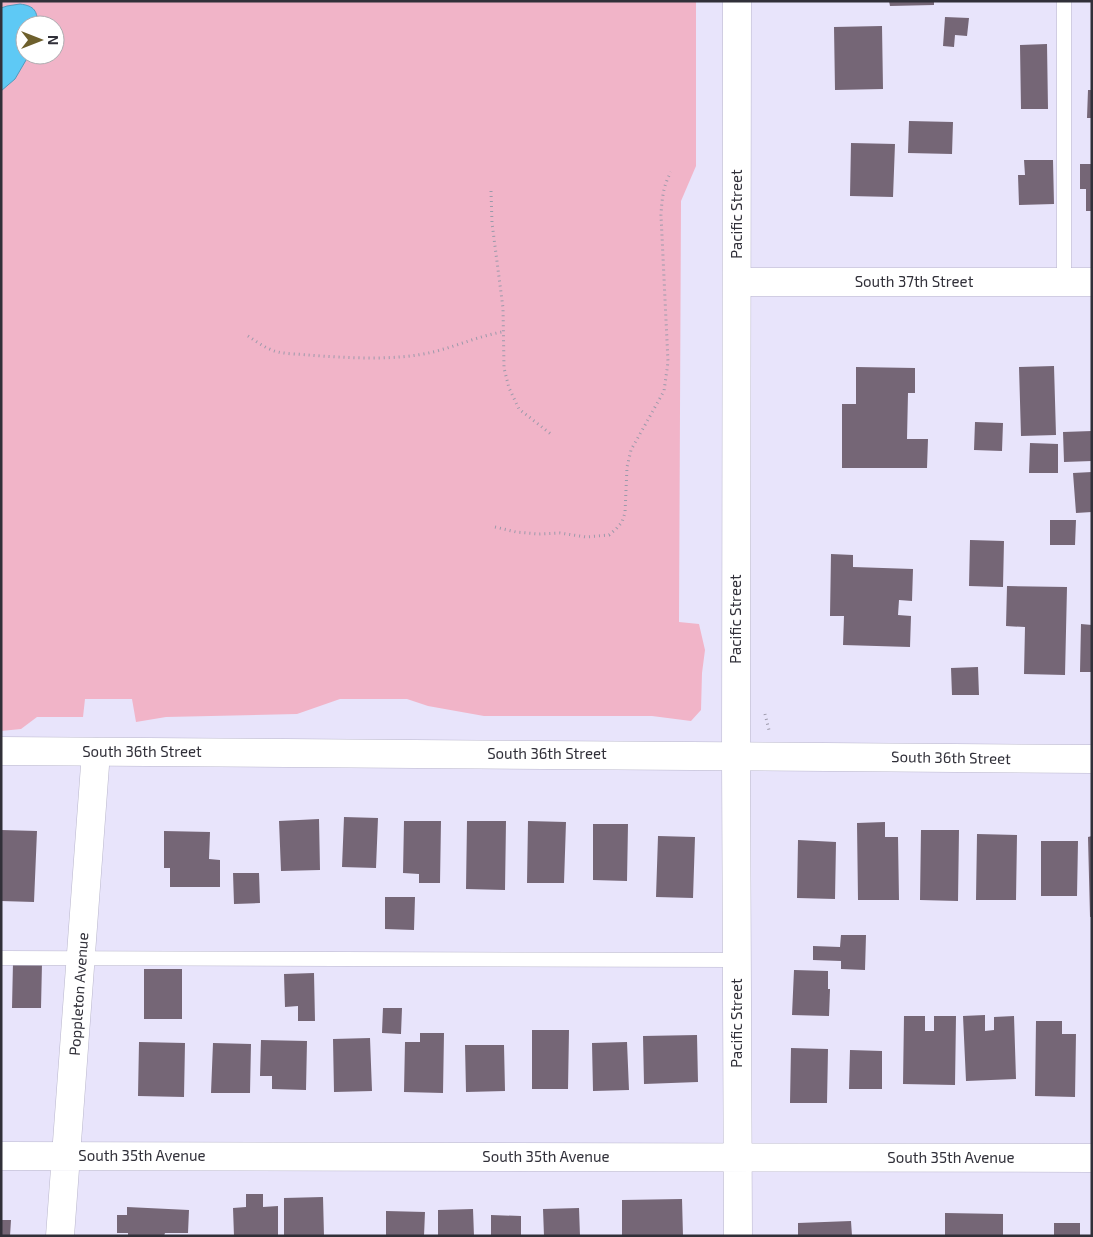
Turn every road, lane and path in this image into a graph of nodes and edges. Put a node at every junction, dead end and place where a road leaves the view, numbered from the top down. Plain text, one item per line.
1 (737, 1) edge
2 (1064, 1) edge
3 (671, 172) dead end
4 (491, 190) dead end
5 (737, 282) junction
6 (1064, 282) junction
7 (1092, 282) edge
8 (502, 332) junction
9 (248, 336) dead end
10 (552, 435) dead end
11 (495, 527) dead end
12 (767, 722) dead end
13 (770, 730) dead end
14 (1, 751) edge
15 (96, 752) junction
16 (736, 756) junction
17 (1092, 759) edge
18 (1, 958) edge
19 (82, 958) junction
20 (737, 960) junction
21 (1, 1156) edge
22 (66, 1156) junction
23 (737, 1158) junction
24 (1092, 1158) edge
25 (60, 1236) edge
26 (738, 1236) edge

1 - 5 street, Pacific Street
2 - 6 lane
3 - 11 path
4 - 8 path
5 - 6 street, South 37th Street
5 - 16 street, Pacific Street
6 - 7 street, South 37th Street
8 - 9 path
8 - 10 path
12 - 13 path
14 - 15 street, South 36th Street
15 - 16 street, South 36th Street
15 - 19 street, Poppleton Avenue
16 - 17 street, South 36th Street
16 - 20 street, Pacific Street
18 - 19 lane
19 - 20 lane
19 - 22 street, Poppleton Avenue
20 - 23 street, Pacific Street
21 - 22 street, South 35th Avenue
22 - 23 street, South 35th Avenue
22 - 25 street, Poppleton Avenue
23 - 24 street, South 35th Avenue
23 - 26 street, Pacific Street

